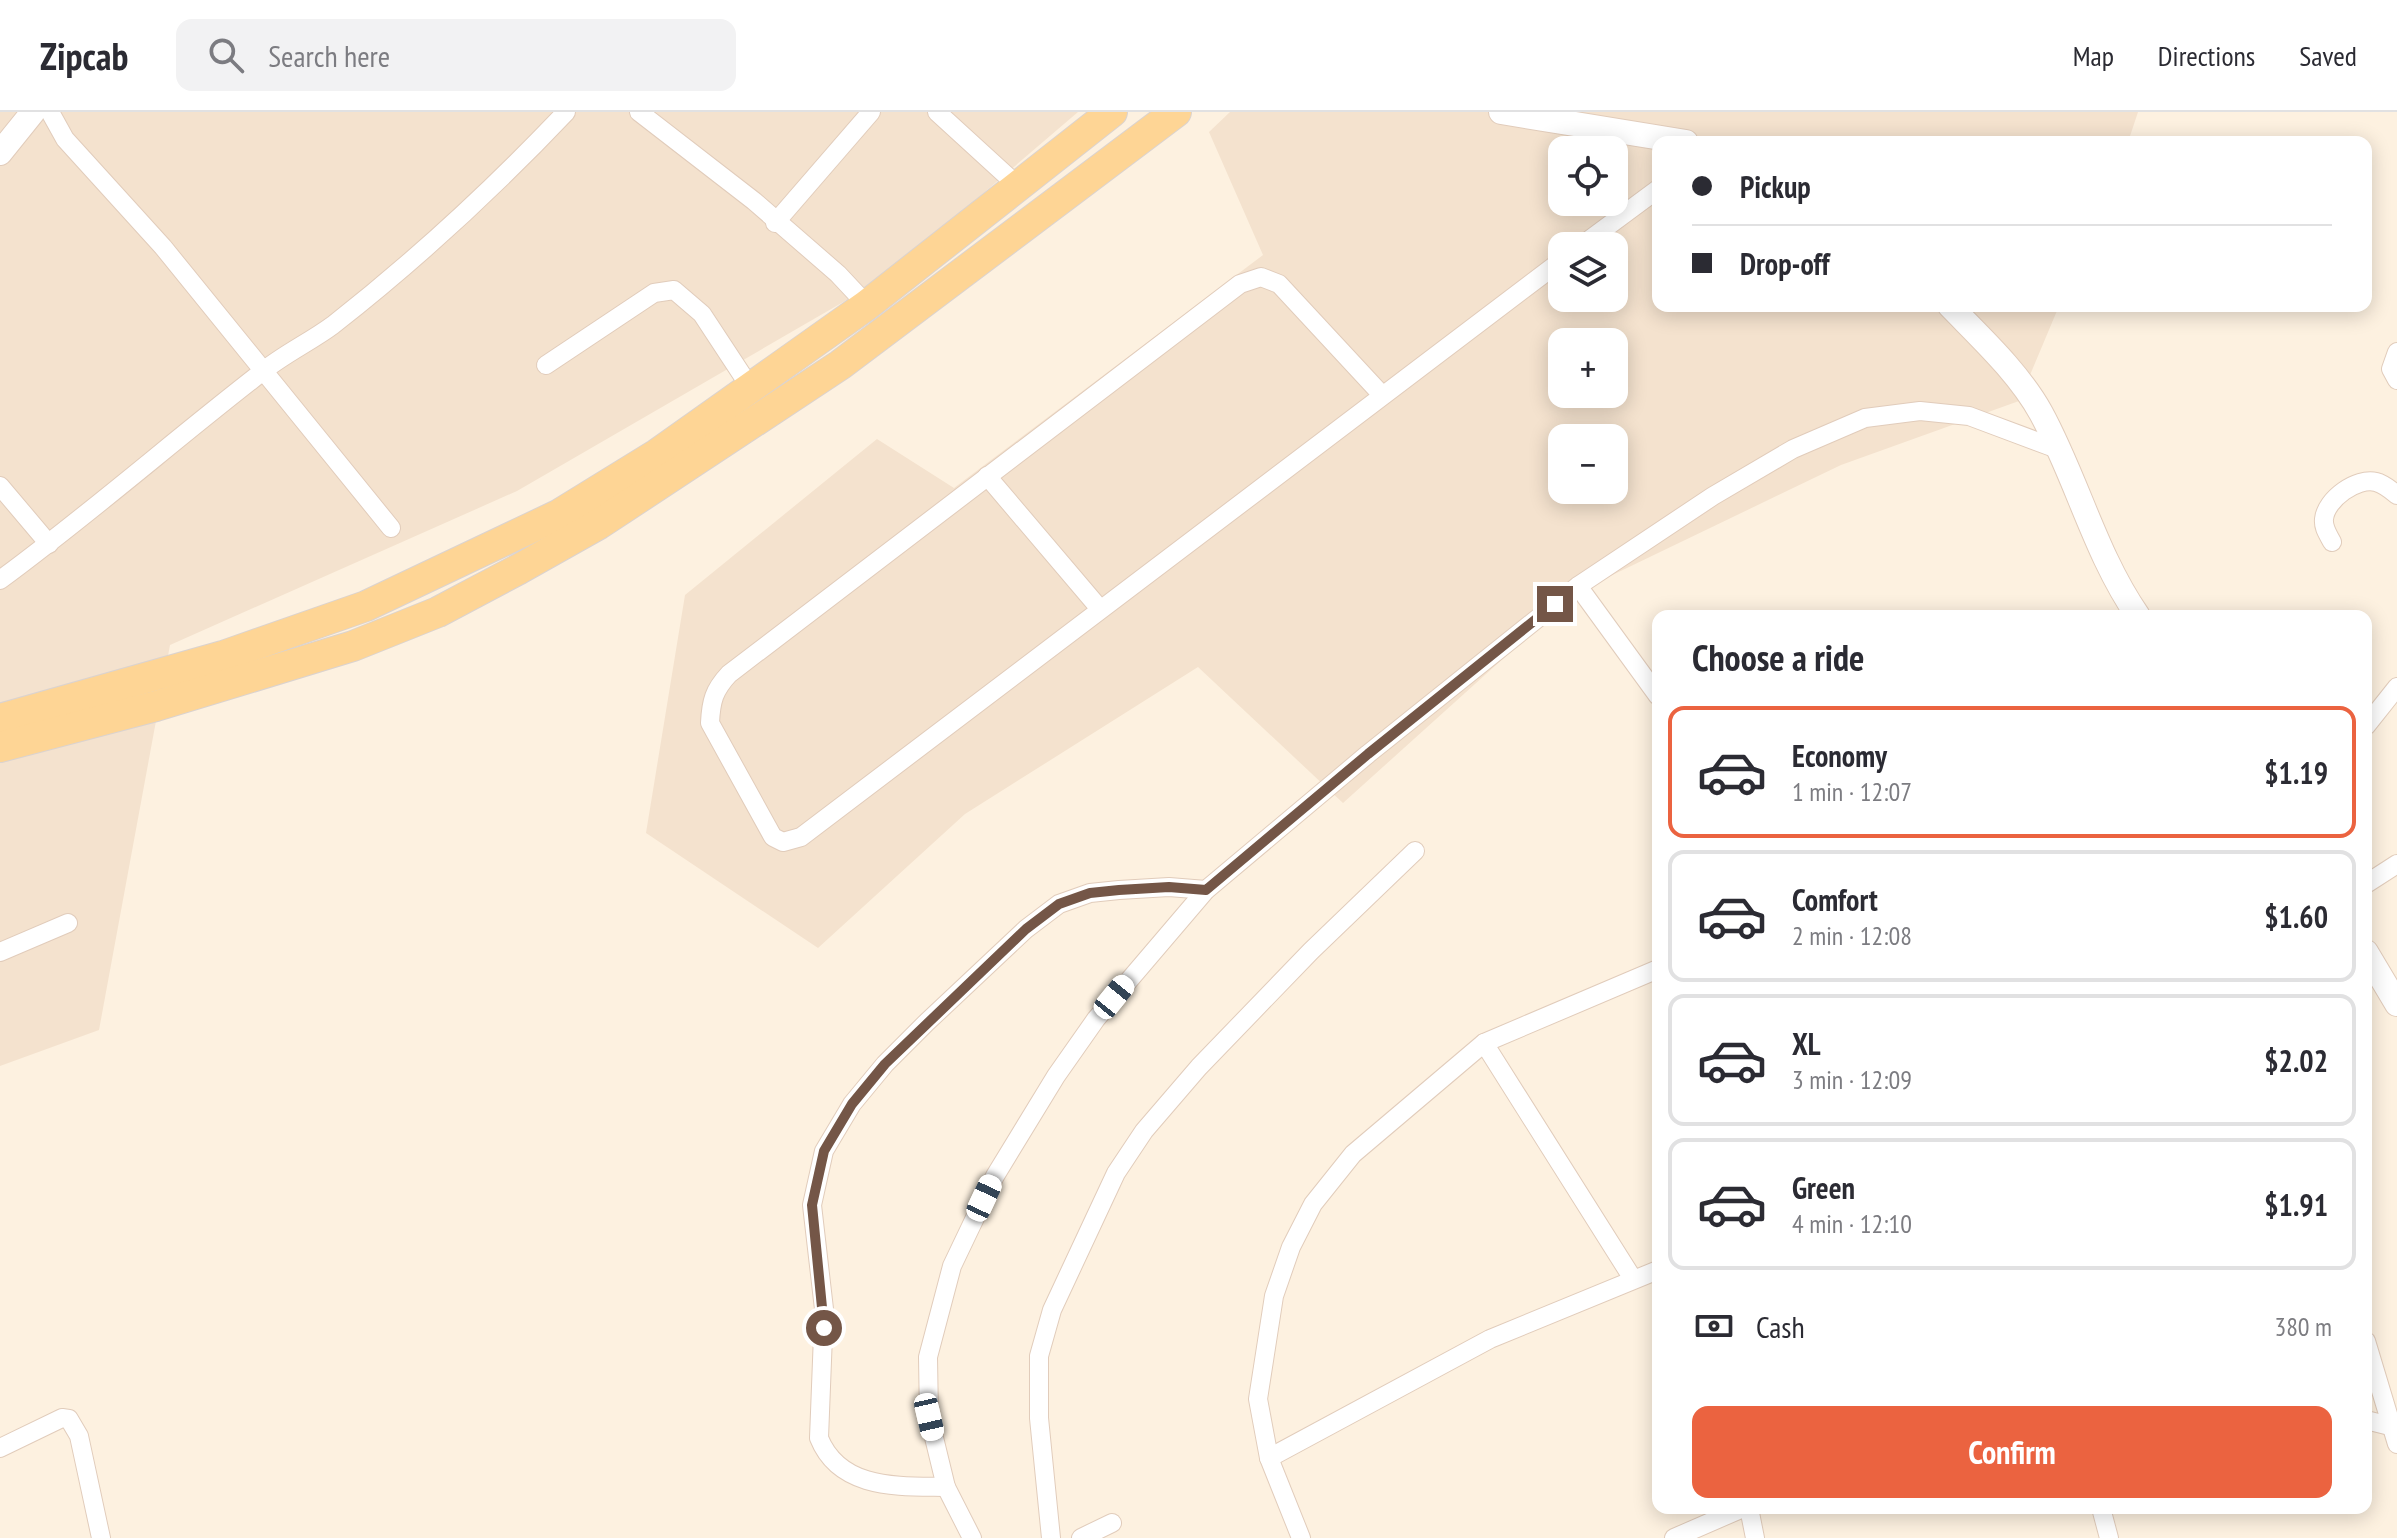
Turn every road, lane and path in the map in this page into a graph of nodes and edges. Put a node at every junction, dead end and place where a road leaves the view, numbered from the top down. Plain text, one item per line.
1 (50, 112) edge
2 (566, 112) edge
3 (639, 112) edge
4 (871, 112) edge
5 (937, 112) edge
6 (1112, 112) edge
7 (1176, 112) edge
8 (1501, 112) edge
9 (25, 115) edge
10 (1556, 116) edge
11 (1656, 136) edge
12 (65, 139) junction
13 (0, 153) edge
14 (1018, 186) junction
15 (1652, 193) edge
16 (775, 223) junction
17 (1600, 232) edge
18 (1548, 270) edge
19 (867, 305) junction
20 (1956, 312) edge
21 (2397, 352) edge
22 (546, 365) dead end
23 (264, 370) junction
24 (2397, 380) edge
25 (750, 387) junction
26 (1382, 395) junction
27 (2060, 450) junction
28 (987, 476) junction
29 (0, 486) edge
30 (2397, 495) edge
31 (391, 528) dead end
32 (2332, 542) dead end
33 (49, 544) junction
34 (0, 580) edge
35 (1578, 586) junction
36 (1100, 609) junction
37 (2134, 610) edge
38 (2397, 687) edge
39 (1652, 688) edge
40 (2372, 718) edge
41 (0, 719) edge
42 (0, 747) edge
43 (1415, 851) dead end
44 (2397, 864) edge
45 (2372, 880) edge
46 (1206, 890) junction
47 (68, 923) dead end
48 (0, 952) edge
49 (2372, 962) edge
50 (1652, 972) edge
51 (2397, 1004) edge
52 (1484, 1043) junction
53 (1652, 1272) edge
54 (1633, 1279) junction
55 (2372, 1361) edge
56 (2372, 1423) edge
57 (2394, 1435) edge
58 (0, 1448) edge
59 (1269, 1458) junction
60 (946, 1487) junction
61 (1732, 1514) edge
62 (1748, 1514) edge
63 (2103, 1514) edge
64 (1112, 1523) dead end
65 (101, 1538) edge
66 (972, 1538) edge
67 (1051, 1538) edge
68 (1081, 1538) edge
69 (1301, 1538) edge
70 (1674, 1538) edge
71 (1755, 1538) edge
72 (2109, 1538) edge

1 - 12 street
2 - 23 street
3 - 16 street
4 - 16 street
5 - 14 street
6 - 14 main road
7 - 42 main road
8 - 10 street
9 - 12 street
9 - 13 street
10 - 11 street
12 - 23 street
14 - 19 main road
15 - 17 street
16 - 19 street
18 - 26 street
19 - 25 main road
20 - 27 street
21 - 24 street
22 - 25 street
23 - 31 street
23 - 33 street
25 - 41 main road
26 - 28 street
26 - 36 street
27 - 35 street
27 - 37 street
28 - 36 street
28 - 36 street
29 - 33 street
30 - 32 street
33 - 34 street
35 - 39 street
35 - 46 street
38 - 40 street
43 - 67 street
44 - 45 street
46 - 60 street
46 - 60 street
47 - 48 street
49 - 51 street
50 - 52 street
52 - 54 street
52 - 59 street
53 - 54 street
54 - 59 street
55 - 57 street
56 - 57 street
58 - 65 street
59 - 69 street
60 - 66 street
61 - 70 street
62 - 71 street
63 - 72 street
64 - 68 street

